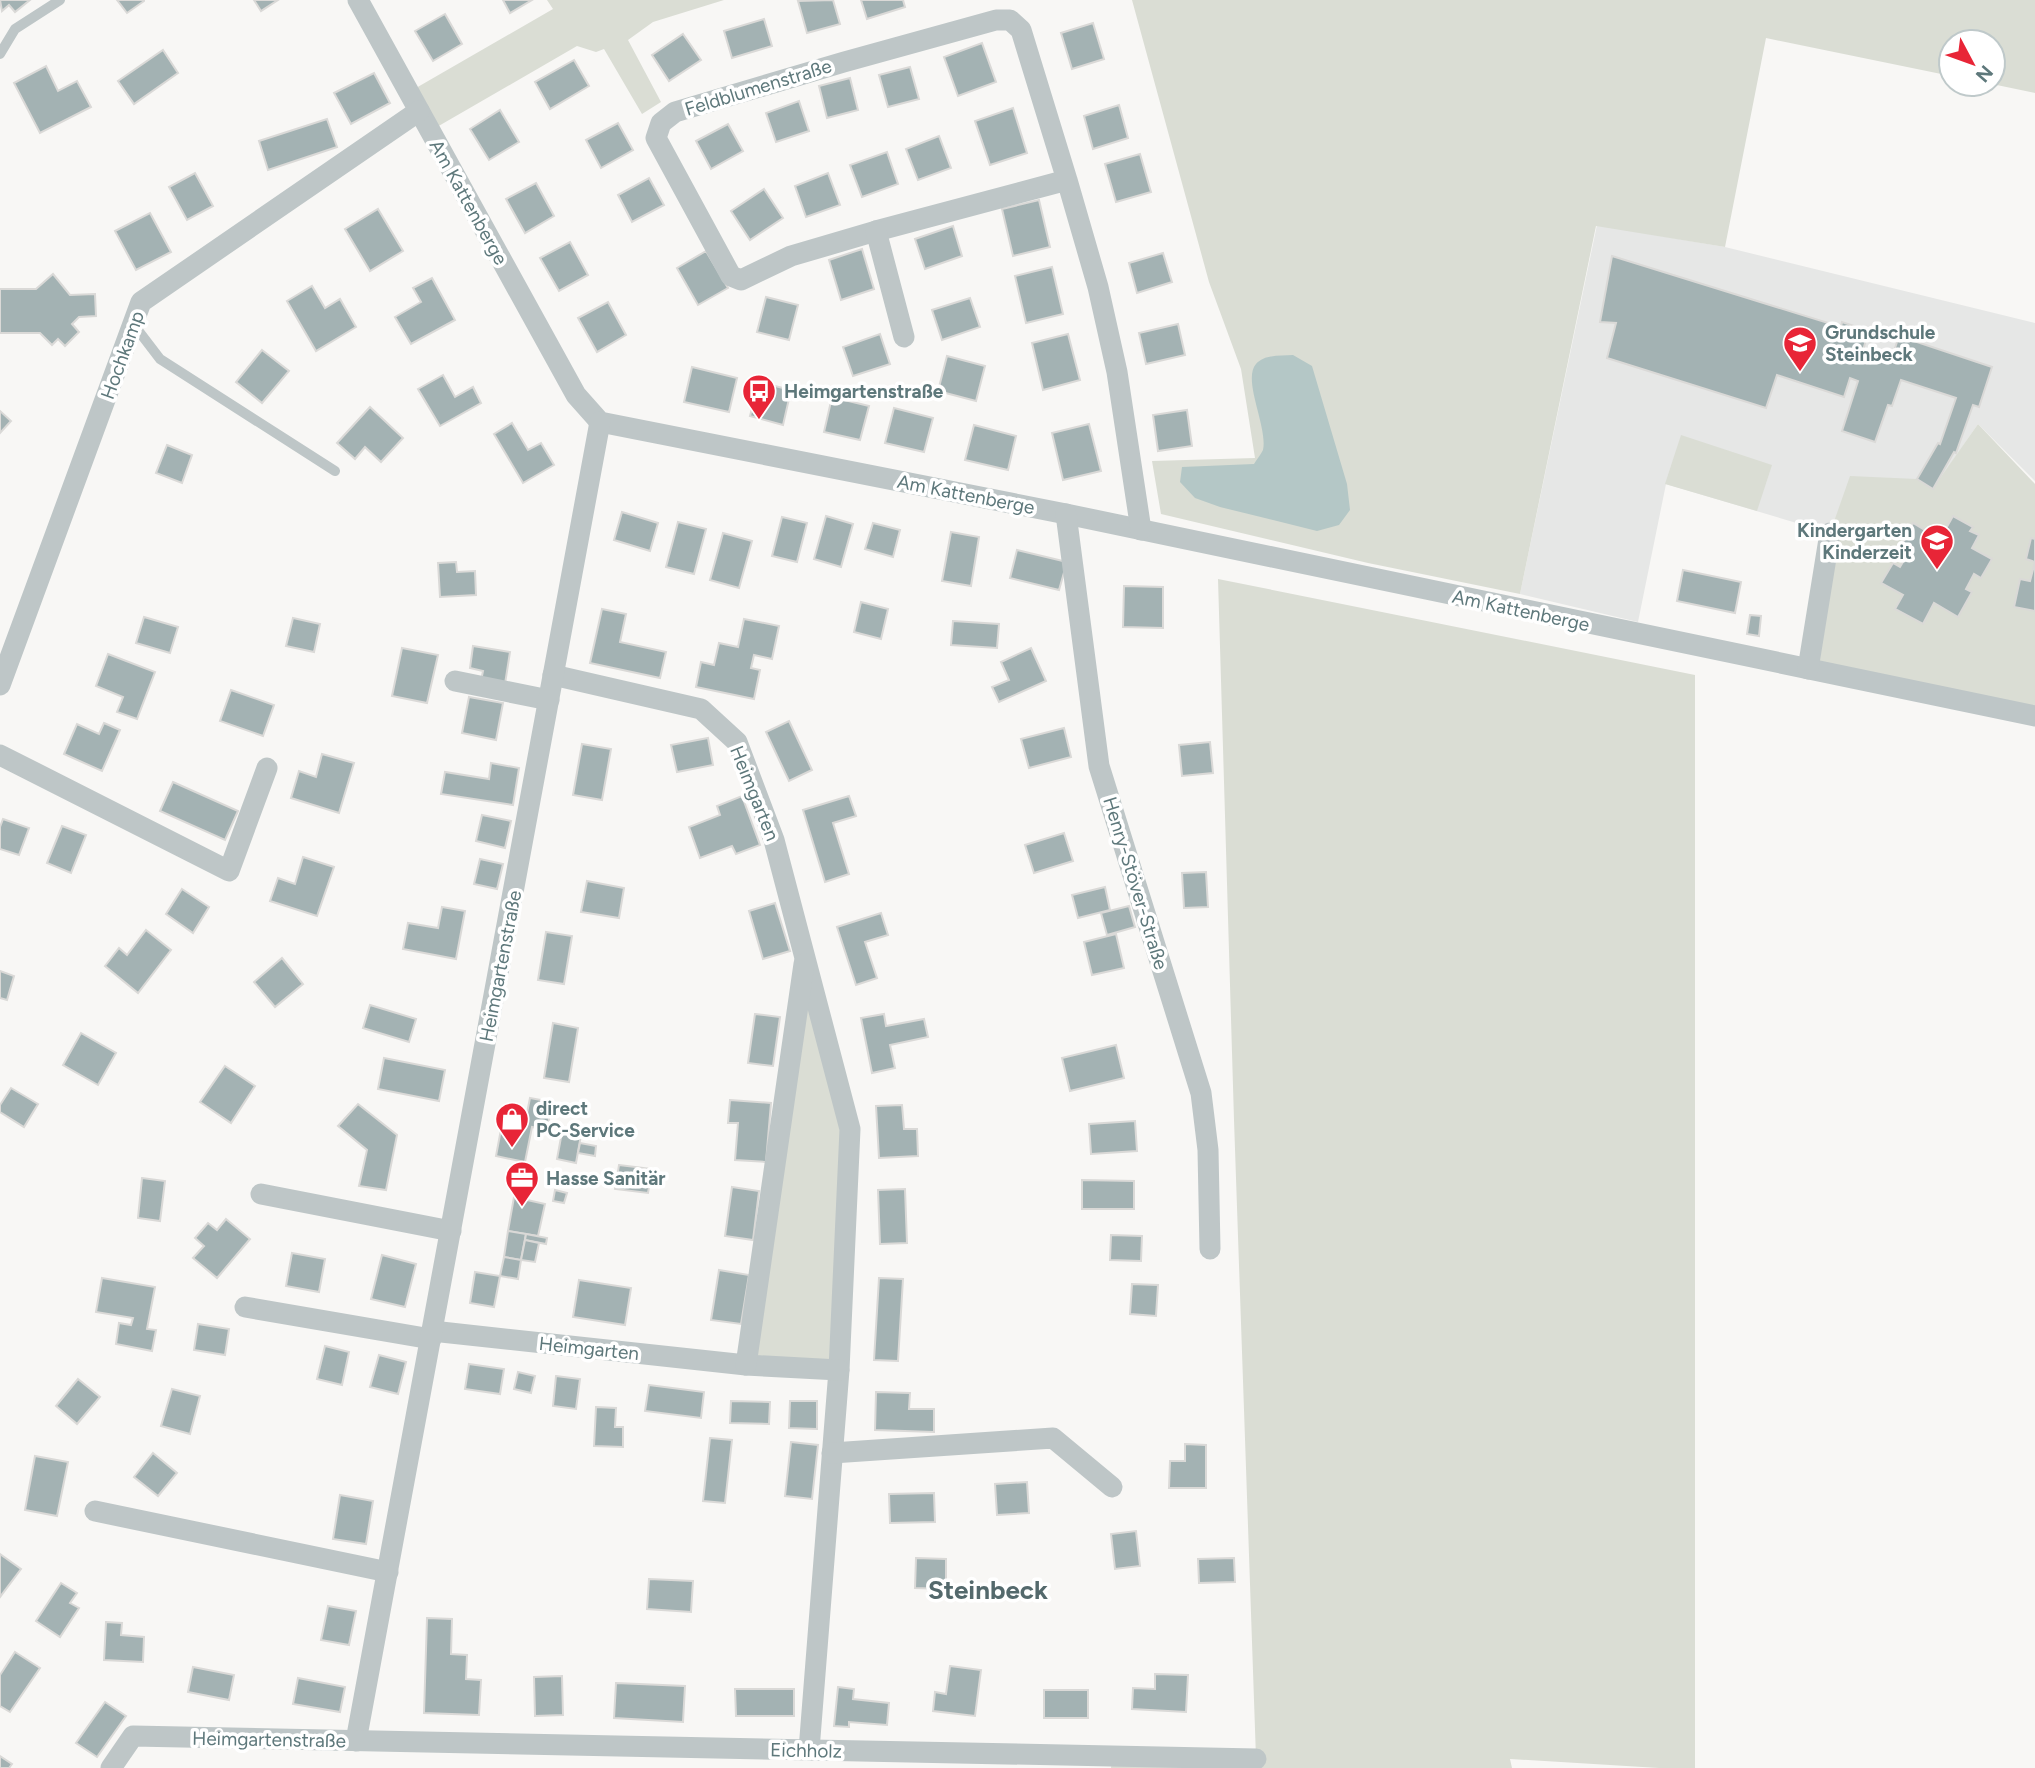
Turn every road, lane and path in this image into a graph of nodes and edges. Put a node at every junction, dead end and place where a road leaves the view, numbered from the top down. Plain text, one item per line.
1 (60, 0) edge
2 (358, 0) edge
3 (0, 54) edge
4 (419, 111) junction
5 (1067, 180) junction
6 (876, 231) junction
7 (134, 325) junction
8 (904, 337) dead end
9 (600, 422) junction
10 (335, 471) dead end
11 (1066, 514) junction
12 (1141, 530) junction
13 (1830, 533) dead end
14 (1808, 669) junction
15 (554, 675) junction
16 (455, 681) dead end
17 (0, 685) edge
18 (549, 700) junction
19 (2035, 716) edge
20 (0, 755) edge
21 (267, 768) dead end
22 (806, 955) junction
23 (261, 1194) dead end
24 (451, 1231) junction
25 (1210, 1249) dead end
26 (245, 1307) dead end
27 (431, 1335) junction
28 (746, 1365) junction
29 (839, 1370) junction
30 (832, 1453) junction
31 (1112, 1487) dead end
32 (95, 1511) dead end
33 (388, 1572) junction
34 (356, 1741) junction
35 (809, 1750) junction
36 (1256, 1759) dead end
37 (111, 1768) edge

1 - 3 lane
2 - 4 street, Am Kattenberge
4 - 7 street, Hochkamp
4 - 9 street, Am Kattenberge
5 - 6 street, Feldblumenstraße
5 - 6 street, Feldblumenstraße
5 - 12 street, Feldblumenstraße
6 - 8 street
7 - 10 lane
7 - 17 street, Hochkamp
9 - 11 street, Am Kattenberge
9 - 15 street, Heimgartenstraße
11 - 12 street, Am Kattenberge
11 - 25 street, Henry-Stöver-Straße
12 - 14 street, Am Kattenberge
13 - 14 street
14 - 19 street, Am Kattenberge
15 - 18 street, Heimgartenstraße
15 - 22 street, Heimgarten
16 - 18 street
18 - 24 street, Heimgartenstraße
20 - 21 street
22 - 28 street, Heimgarten
22 - 29 street, Heimgarten
23 - 24 street
24 - 27 street, Heimgartenstraße
26 - 27 street
27 - 28 street, Heimgarten
27 - 33 street, Heimgartenstraße
28 - 29 street, Heimgarten
29 - 30 street, Heimgarten
30 - 31 street
30 - 35 street, Heimgarten
32 - 33 street
33 - 34 street, Heimgartenstraße
34 - 35 street, Eichholz
34 - 37 street, Heimgartenstraße
35 - 36 street, Eichholz

